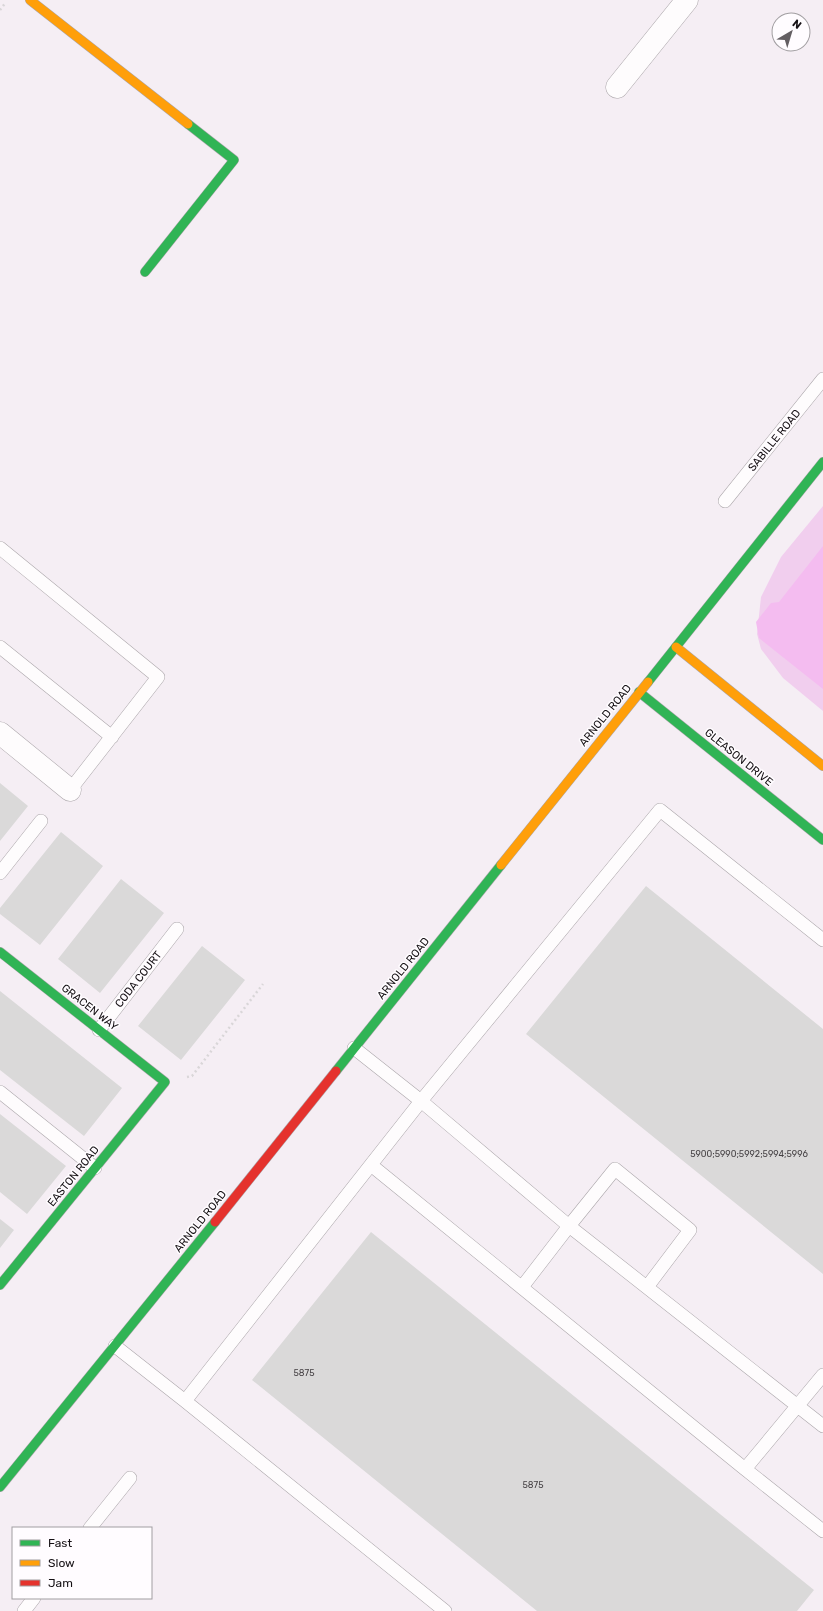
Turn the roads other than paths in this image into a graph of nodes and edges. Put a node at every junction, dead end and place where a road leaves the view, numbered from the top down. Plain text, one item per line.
1 (30, 0) edge
2 (687, 0) edge
3 (617, 88) dead end
4 (146, 272) dead end
5 (823, 379) edge
6 (823, 462) edge
7 (725, 501) dead end
8 (0, 548) edge
9 (0, 647) edge
10 (676, 647) junction
11 (639, 692) junction
12 (0, 733) edge
13 (112, 737) junction
14 (823, 766) edge
15 (70, 790) joint
16 (41, 821) dead end
17 (823, 840) edge
18 (0, 873) edge
19 (177, 929) dead end
20 (823, 940) edge
21 (0, 952) edge
22 (99, 1030) junction
23 (354, 1048) junction
24 (164, 1082) joint
25 (0, 1092) edge
26 (421, 1101) junction
27 (371, 1165) junction
28 (95, 1168) junction
29 (569, 1226) junction
30 (0, 1285) edge
31 (522, 1287) junction
32 (647, 1287) junction
33 (115, 1346) junction
34 (823, 1375) edge
35 (186, 1401) junction
36 (798, 1406) junction
37 (823, 1426) edge
38 (745, 1469) junction
39 (130, 1478) dead end
40 (1, 1484) edge
41 (91, 1527) edge
42 (823, 1531) edge
43 (33, 1599) edge
44 (24, 1611) edge
45 (445, 1611) edge

1 - 4 street
2 - 3 street
5 - 7 lane, SABILLE ROAD
6 - 10 street, ARNOLD ROAD
8 - 13 lane
9 - 13 lane
10 - 11 street, ARNOLD ROAD
10 - 14 street
11 - 17 street, GLEASON DRIVE
11 - 23 street, ARNOLD ROAD
12 - 15 street
13 - 15 lane
16 - 18 lane
19 - 22 lane, CODA COURT
20 - 26 lane
21 - 22 street, GRACEN WAY
22 - 24 street, GRACEN WAY
23 - 26 lane
23 - 33 street, ARNOLD ROAD
24 - 28 street, EASTON ROAD
25 - 28 lane
26 - 27 lane
26 - 29 lane
27 - 31 lane
27 - 35 lane
28 - 30 street, EASTON ROAD
29 - 31 lane
29 - 32 lane
29 - 32 lane
31 - 38 lane
32 - 36 lane
33 - 35 lane
33 - 40 street, ARNOLD ROAD
34 - 36 lane
35 - 45 lane
36 - 37 lane
36 - 38 lane
38 - 42 lane
39 - 41 lane
43 - 44 lane

